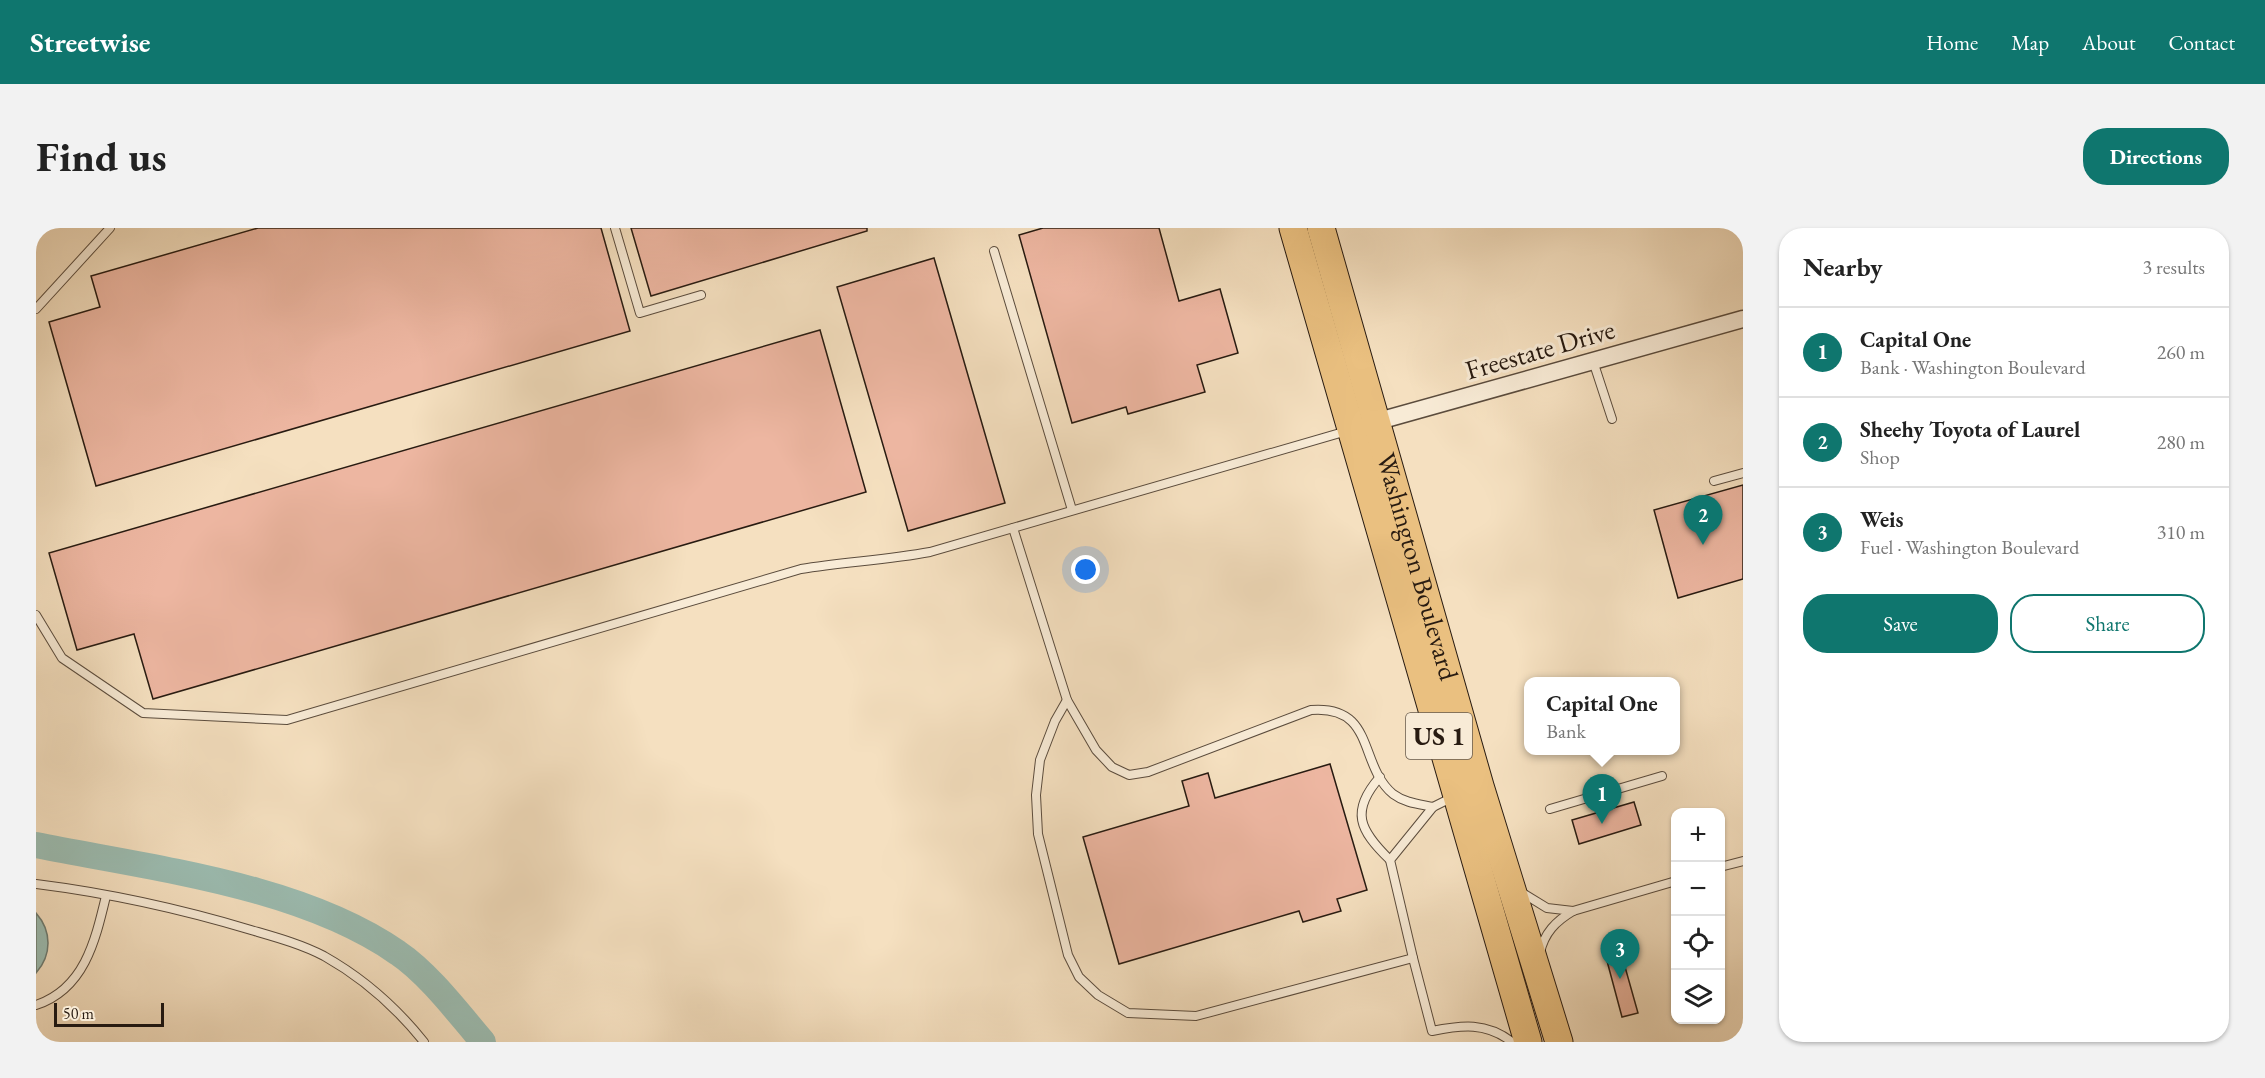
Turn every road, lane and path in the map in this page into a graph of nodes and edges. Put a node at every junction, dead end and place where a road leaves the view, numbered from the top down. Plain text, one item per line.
1 (110, 228) edge
2 (615, 228) edge
3 (1293, 228) edge
4 (1321, 228) edge
5 (994, 252) dead end
6 (701, 295) dead end
7 (36, 309) edge
8 (1743, 319) edge
9 (1593, 361) junction
10 (1612, 419) dead end
11 (1376, 422) junction
12 (1350, 430) junction
13 (1743, 473) edge
14 (1714, 481) dead end
15 (1072, 510) junction
16 (1013, 528) junction
17 (36, 615) edge
18 (1067, 700) junction
19 (1662, 776) dead end
20 (1380, 777) junction
21 (1445, 801) junction
22 (1550, 809) dead end
23 (1390, 860) junction
24 (1743, 861) edge
25 (1725, 866) edge
26 (1509, 880) junction
27 (1671, 882) edge
28 (36, 884) edge
29 (106, 897) junction
30 (1573, 911) junction
31 (1413, 958) junction
32 (1538, 971) junction
33 (36, 1005) edge
34 (424, 1042) edge
35 (1512, 1042) edge
36 (1528, 1042) edge
37 (1559, 1042) edge

1 - 7 lane
2 - 6 lane
3 - 12 main road, Washington Boulevard / US 1
4 - 11 main road, Washington Boulevard / US 1
5 - 15 lane
8 - 9 street, Freestate Drive
9 - 10 lane
9 - 11 street, Freestate Drive
11 - 12 street, Freestate Drive
11 - 26 main road, Washington Boulevard / US 1
12 - 15 lane
12 - 21 main road, Washington Boulevard / US 1
13 - 14 lane
15 - 16 lane
16 - 17 lane
16 - 18 lane
18 - 20 lane
18 - 31 lane
19 - 22 lane
20 - 21 lane
20 - 23 lane
21 - 23 lane
21 - 36 main road, Washington Boulevard / US 1
23 - 31 lane
24 - 25 lane
26 - 30 lane
26 - 32 main road, Washington Boulevard / US 1
27 - 30 lane
28 - 29 lane
29 - 33 lane
29 - 34 lane
30 - 32 lane
31 - 35 lane
32 - 37 main road, Washington Boulevard / US 1

